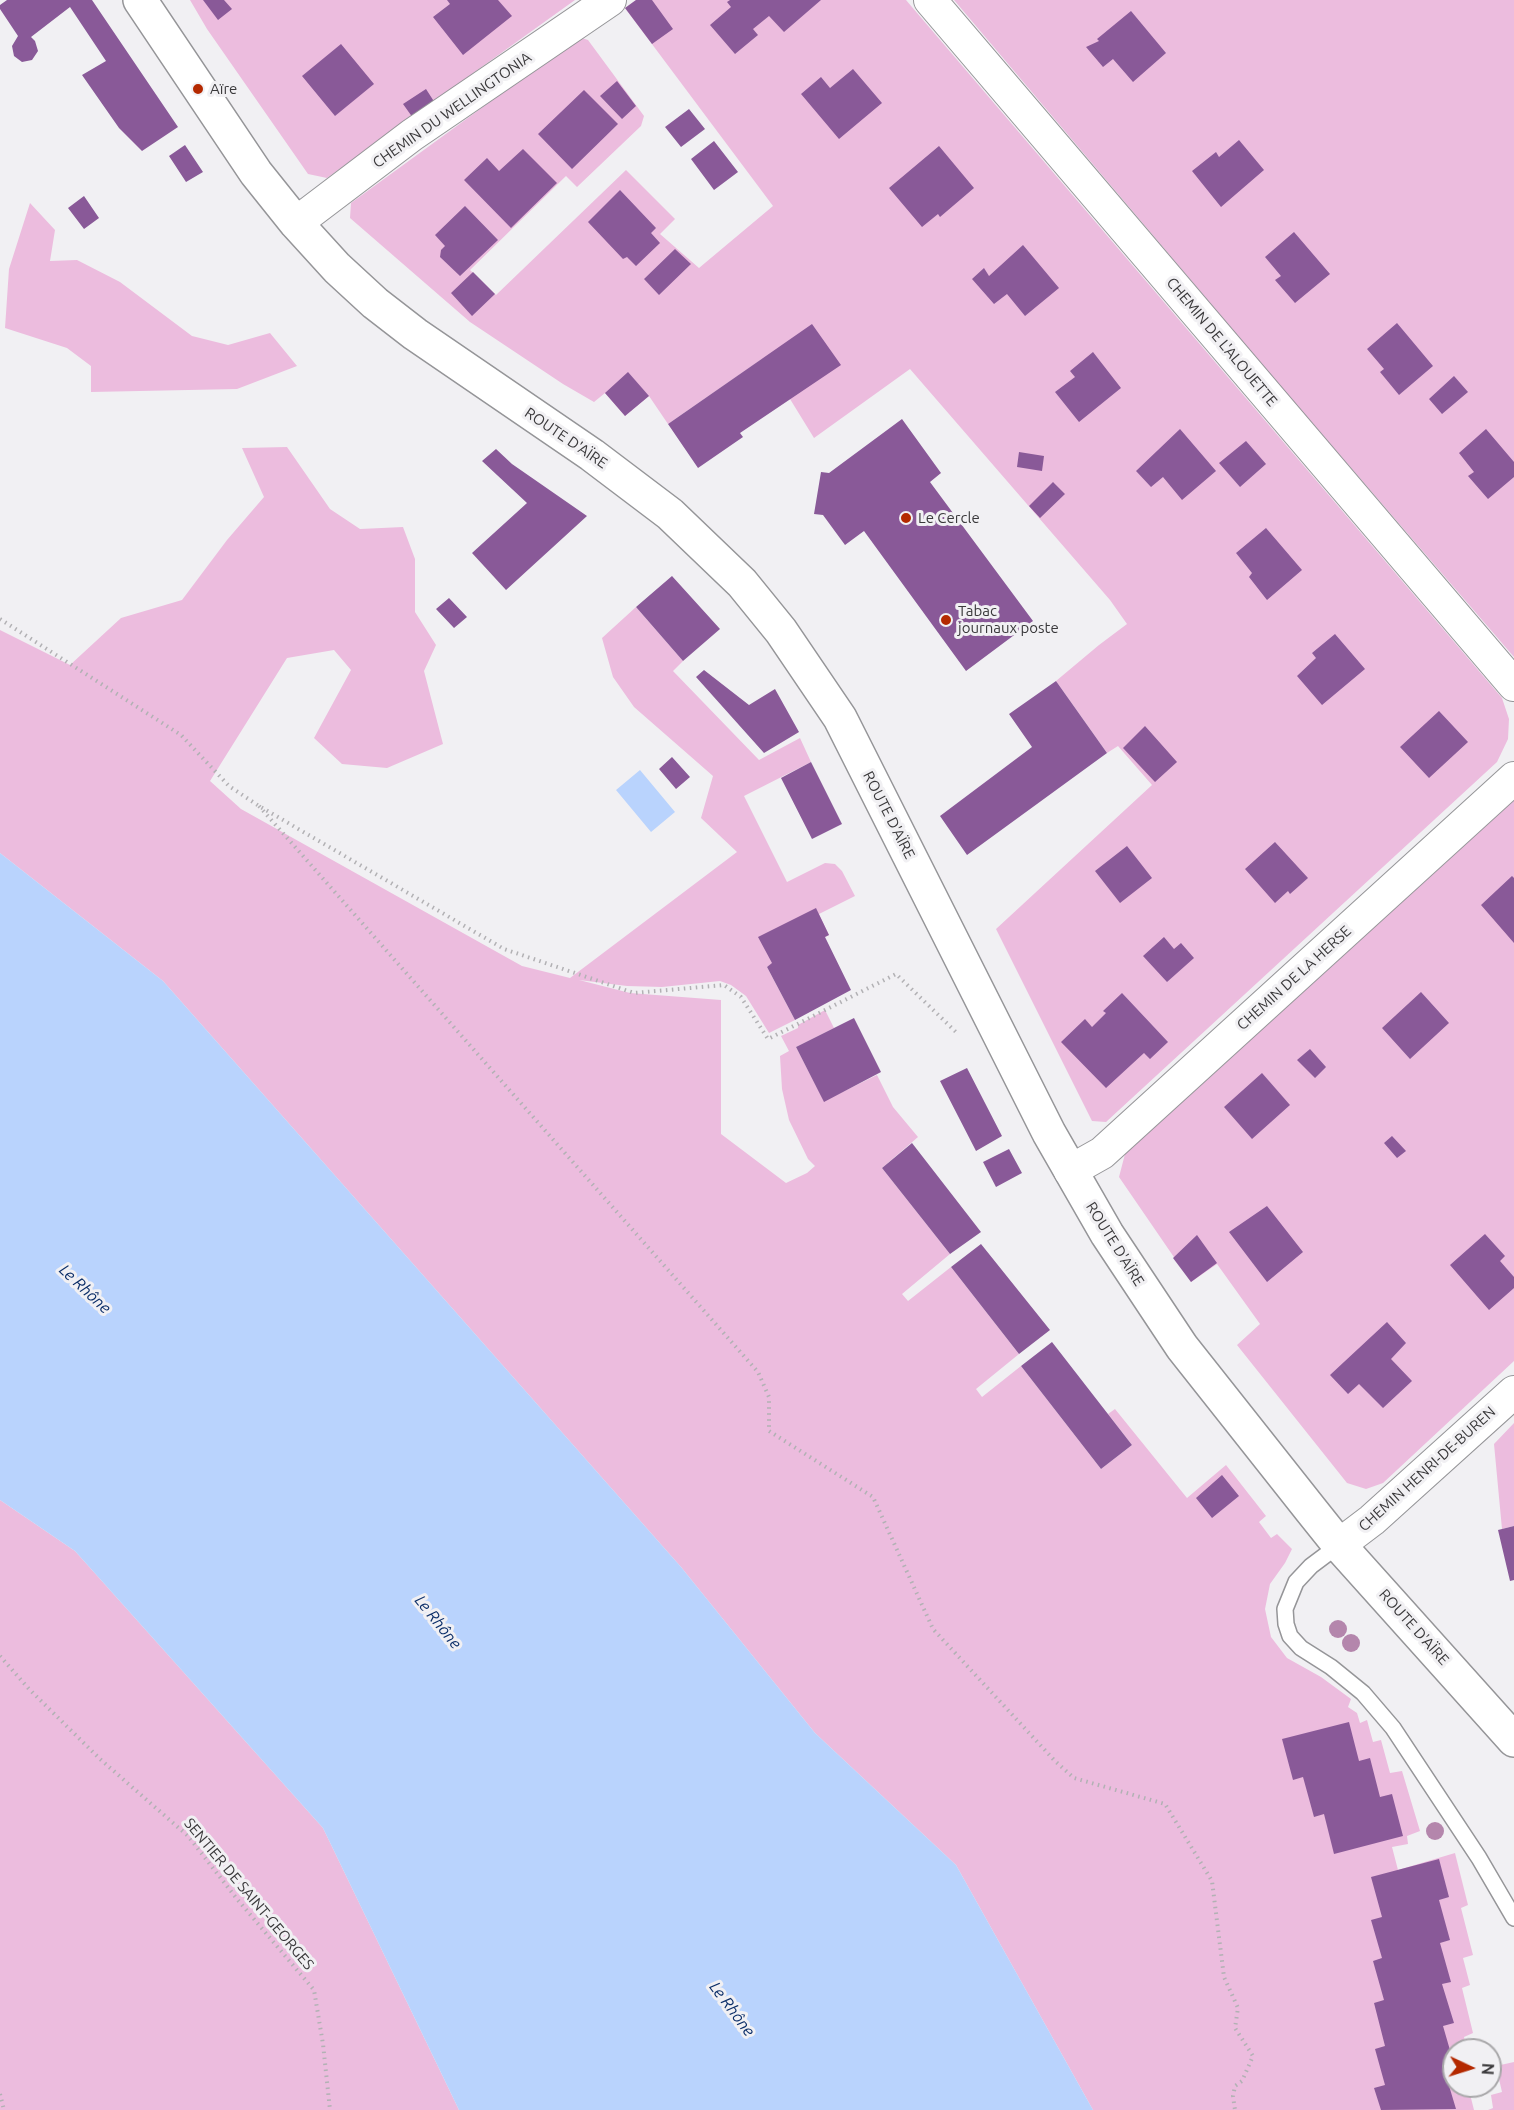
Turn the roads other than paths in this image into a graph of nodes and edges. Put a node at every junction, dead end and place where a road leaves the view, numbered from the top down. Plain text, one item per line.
1 (140, 0) edge
2 (610, 0) edge
3 (930, 0) edge
4 (296, 224) junction
5 (1514, 685) edge
6 (1514, 778) edge
7 (1070, 1171) junction
8 (1514, 1392) edge
9 (1340, 1545) junction
10 (1514, 1740) edge
11 (1514, 1918) edge

1 - 4 street, ROUTE D'AÏRE
2 - 4 street, CHEMIN DU WELLINGTONIA
3 - 5 street, CHEMIN DE L'ALOUETTE
4 - 7 street, ROUTE D'AÏRE
6 - 7 street, CHEMIN DE LA HERSE
7 - 9 street, ROUTE D'AÏRE
8 - 9 street, CHEMIN HENRI-DE-BUREN
9 - 10 street, ROUTE D'AÏRE
9 - 11 lane

